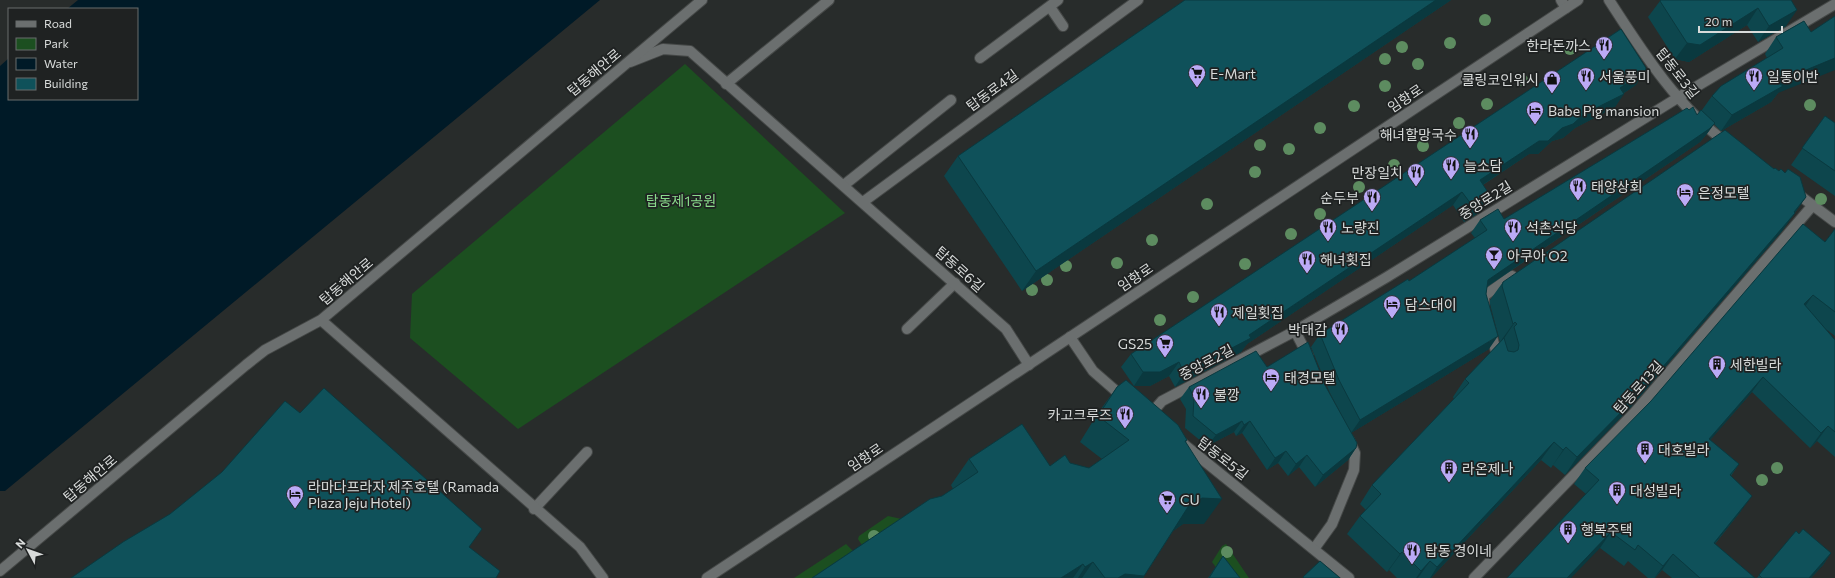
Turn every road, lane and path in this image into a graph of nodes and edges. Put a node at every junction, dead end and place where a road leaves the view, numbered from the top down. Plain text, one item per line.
1 (702, 0) edge
2 (829, 0) edge
3 (1058, 0) edge
4 (1138, 0) edge
5 (1578, 0) edge
6 (1609, 0) edge
7 (1563, 4) edge
8 (1835, 4) edge
9 (1050, 7) junction
10 (1063, 26) dead end
11 (980, 58) dead end
12 (625, 64) junction
13 (726, 84) junction
14 (1679, 97) junction
15 (952, 100) dead end
16 (1715, 134) junction
17 (1708, 143) edge
18 (1734, 148) edge
19 (844, 185) junction
20 (1788, 187) edge
21 (862, 202) junction
22 (1813, 205) junction
23 (1835, 222) edge
24 (1522, 269) edge
25 (955, 282) junction
26 (321, 320) junction
27 (907, 329) dead end
28 (1295, 331) junction
29 (1070, 337) junction
30 (1500, 364) edge
31 (1029, 365) junction
32 (1312, 368) edge
33 (1149, 416) junction
34 (1159, 424) edge
35 (1342, 428) edge
36 (1174, 437) edge
37 (587, 452) dead end
38 (534, 509) junction
39 (1314, 549) junction
40 (0, 571) edge
41 (603, 578) edge
42 (707, 578) edge
43 (1349, 578) edge
44 (1474, 578) edge

1 - 12 street, 탑동해안로
2 - 13 street
3 - 9 street
4 - 21 street, 탑동로4길
5 - 7 street, 임항로
6 - 14 street, 탑동로3길
7 - 29 street, 임항로
8 - 14 street, 중앙로2길
9 - 10 street
9 - 11 street
12 - 13 street, 탑동로6길
12 - 26 street, 탑동해안로
13 - 19 street, 탑동로6길
14 - 16 street, 탑동로3길
14 - 28 street, 중앙로2길
15 - 19 street
16 - 17 street
16 - 18 street, 탑동로3길
19 - 21 street, 탑동로6길
20 - 22 street
21 - 25 street, 탑동로6길
22 - 23 street
22 - 44 street, 탑동로13길
24 - 30 street
25 - 27 street
25 - 31 street, 탑동로6길
26 - 38 street
26 - 40 street, 탑동해안로
28 - 32 street
28 - 33 street, 중앙로2길
29 - 31 street, 임항로
29 - 33 street
31 - 42 street, 임항로
33 - 34 street
35 - 39 street
36 - 39 street, 탑동로5길
37 - 38 street
38 - 41 street
39 - 43 street, 탑동로5길

